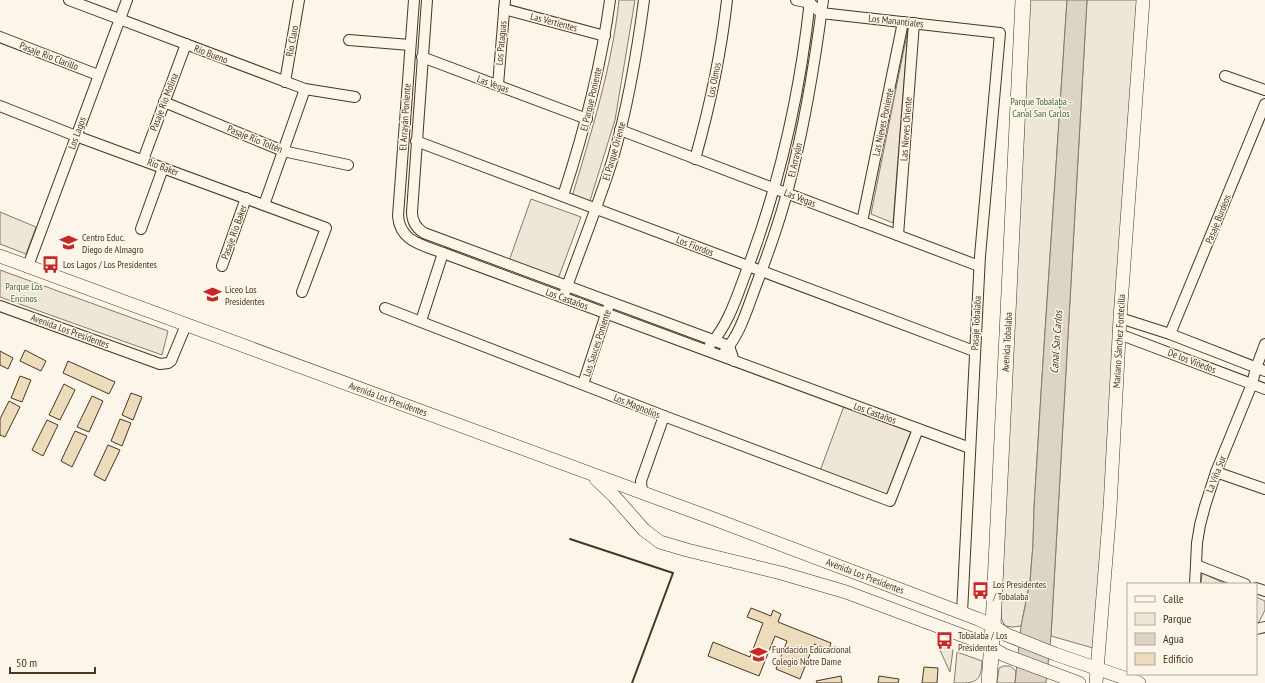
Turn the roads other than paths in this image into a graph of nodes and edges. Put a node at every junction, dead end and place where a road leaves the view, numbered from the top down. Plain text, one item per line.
1 (69, 0) edge
2 (127, 0) edge
3 (299, 0) edge
4 (414, 0) edge
5 (427, 0) edge
6 (610, 0) edge
7 (644, 0) edge
8 (727, 0) edge
9 (796, 0) edge
10 (823, 0) edge
11 (1023, 0) edge
12 (1143, 0) edge
13 (810, 2) edge
14 (505, 4) edge
15 (821, 13) junction
16 (119, 20) junction
17 (903, 22) junction
18 (914, 23) junction
19 (1000, 33) joint
20 (605, 36) junction
21 (0, 37) edge
22 (349, 40) dead end
23 (186, 44) junction
24 (410, 45) junction
25 (422, 57) junction
26 (98, 75) junction
27 (1225, 76) dead end
28 (285, 82) junction
29 (498, 85) junction
30 (305, 89) junction
31 (1265, 90) edge
32 (355, 97) dead end
33 (164, 102) junction
34 (1265, 104) edge
35 (0, 106) edge
36 (587, 119) junction
37 (620, 130) junction
38 (76, 136) junction
39 (416, 141) junction
40 (283, 151) junction
41 (696, 159) junction
42 (143, 160) junction
43 (348, 165) dead end
44 (163, 168) junction
45 (774, 188) junction
46 (787, 193) junction
47 (563, 196) junction
48 (246, 198) junction
49 (264, 205) junction
50 (596, 208) junction
51 (862, 222) junction
52 (414, 224) joint
53 (141, 229) dead end
54 (403, 233) joint
55 (898, 235) junction
56 (443, 253) junction
57 (0, 256) edge
58 (28, 266) junction
59 (222, 266) dead end
60 (748, 266) junction
61 (979, 266) junction
62 (762, 271) junction
63 (567, 286) junction
64 (302, 292) dead end
65 (563, 297) junction
66 (611, 302) junction
67 (0, 306) edge
68 (385, 308) dead end
69 (607, 314) junction
70 (1120, 318) junction
71 (421, 321) junction
72 (186, 325) junction
73 (1119, 334) junction
74 (1170, 334) junction
75 (714, 341) junction
76 (1265, 344) edge
77 (729, 346) junction
78 (706, 350) junction
79 (974, 351) junction
80 (720, 356) junction
81 (734, 361) junction
82 (1260, 370) edge
83 (583, 384) junction
84 (1252, 384) junction
85 (1265, 389) edge
86 (664, 416) junction
87 (918, 429) junction
88 (970, 448) junction
89 (1216, 472) junction
90 (590, 474) junction
91 (1265, 489) edge
92 (642, 494) junction
93 (629, 514) junction
94 (1196, 565) junction
95 (1195, 583) edge
96 (1243, 583) edge
97 (897, 588) junction
98 (933, 603) junction
99 (890, 607) junction
100 (962, 613) junction
101 (920, 619) junction
102 (993, 626) junction
103 (992, 648) junction
104 (1098, 669) junction
105 (989, 683) edge
106 (1079, 683) edge
107 (1096, 683) edge
108 (1138, 683) edge

1 - 16 street, Río Bueno
2 - 16 street, Los Lagos
3 - 28 street, Río Claro
4 - 24 street, El Arrayán Poniente
5 - 25 street, El Arrayán Poniente
6 - 20 street, El Parque Poniente
7 - 37 street, El Parque Oriente
8 - 41 street, Los Olmos
9 - 13 street
10 - 15 street, El Arrayán
11 - 102 main road, Avenida Tobalaba
12 - 70 street, Mariano Sánchez Fontecilla
13 - 15 street
13 - 45 street, El Arrayán
14 - 20 street, Las Vertientes
14 - 29 street, Los Pataguas
15 - 17 street, Los Manantiales
15 - 46 street, El Arrayán
16 - 23 street, Río Bueno
16 - 26 street, Los Lagos
17 - 18 street, Los Manantiales
17 - 51 street, Las Nieves Poniente
18 - 19 street, Los Manantiales
18 - 55 street, Las Nieves Oriente
19 - 61 street, Pasaje Tobalaba
20 - 36 street, El Parque Poniente
21 - 26 street, Pasaje Río Clarillo
22 - 24 street
23 - 28 street, Río Bueno
23 - 33 street, Pasaje Río Molina
24 - 54 street, El Arrayán Poniente
25 - 29 street, Las Vegas
25 - 39 street, El Arrayán Poniente
26 - 38 street, Los Lagos
27 - 31 street
28 - 30 street, Río Bueno
29 - 36 street, Las Vegas
30 - 32 street, Río Bueno
30 - 40 street
33 - 40 street, Pasaje Río Toltén
33 - 42 street, Pasaje Río Molina
34 - 74 street, Pasaje Burdeos
35 - 38 street, Río Baker
36 - 47 street, El Parque Poniente
37 - 41 street, Las Vegas
37 - 50 street, El Parque Oriente
38 - 42 street, Río Baker
38 - 58 street, Los Lagos
39 - 47 street, Los Fiordos
39 - 52 street, El Arrayán Poniente
40 - 43 street, Pasaje Río Toltén
40 - 49 street
41 - 45 street, Las Vegas
42 - 44 street, Río Baker
44 - 48 street, Río Baker
44 - 53 street
45 - 46 street, Las Vegas
45 - 60 street, El Arrayán
46 - 51 street, Las Vegas
46 - 62 street, El Arrayán
47 - 50 street, Los Fiordos
48 - 49 street, Río Baker
48 - 59 street, Pasaje Río Baker
49 - 64 street, Río Baker
50 - 60 street, Los Fiordos
50 - 63 street, El Parque Oriente
51 - 55 street, Las Vegas
52 - 63 street, Los Castaños
54 - 56 street, Los Castaños
55 - 61 street, Las Vegas
56 - 65 street, Los Castaños
56 - 71 street
57 - 58 street, Avenida Los Presidentes
58 - 72 street, Avenida Los Presidentes
60 - 62 street, Los Fiordos
60 - 75 street, El Arrayán
61 - 79 street, Pasaje Tobalaba
62 - 77 street, El Arrayán
62 - 79 street, Los Fiordos
63 - 65 street, El Parque Oriente
63 - 66 street, Los Castaños
65 - 69 street, Los Castaños
66 - 69 street, Los Sauces Poniente
66 - 75 street, Los Castaños
67 - 72 street, Avenida Los Presidentes
68 - 71 street, Los Magnolios
69 - 78 street, Los Castaños
69 - 83 street, Los Sauces Poniente
70 - 73 street, Mariano Sánchez Fontecilla
70 - 74 street, De los Viñedos
71 - 83 street, Los Magnolios
72 - 90 street, Avenida Los Presidentes
73 - 84 street, De los Viñedos
73 - 104 street, Mariano Sánchez Fontecilla
74 - 82 street, De los Viñedos
75 - 77 street, Los Castaños
75 - 78 street, El Arrayán
76 - 82 street, La Viña Sur
77 - 80 street, El Arrayán
77 - 81 street
78 - 80 street, Los Castaños
79 - 88 street, Pasaje Tobalaba
80 - 81 street, Los Castaños
81 - 87 street, Los Castaños
82 - 84 street, La Viña Sur
83 - 86 street, Los Magnolios
84 - 85 street, De los Viñedos
84 - 89 street, La Viña Sur
86 - 87 street, Los Magnolios
86 - 92 street
87 - 88 street, Los Castaños
88 - 100 street, Pasaje Tobalaba
89 - 91 street
89 - 94 street, La Viña Sur
90 - 92 street, Avenida Los Presidentes
90 - 93 street, Avenida Los Presidentes
92 - 93 street
92 - 97 street, Avenida Los Presidentes
93 - 99 street, Avenida Los Presidentes
94 - 95 street, La Viña Sur
94 - 96 street
97 - 98 street, Avenida Los Presidentes
97 - 99 street
98 - 100 street, Avenida Los Presidentes
98 - 101 street
99 - 101 street, Avenida Los Presidentes
100 - 102 street, Avenida Los Presidentes
101 - 103 street, Avenida Los Presidentes
102 - 103 main road, Avenida Tobalaba
102 - 104 street, Avenida Los Presidentes
103 - 105 main road, Avenida Tobalaba
103 - 106 street, Avenida Los Presidentes
104 - 107 street, Mariano Sánchez Fontecilla
104 - 108 street, Avenida Los Presidentes

